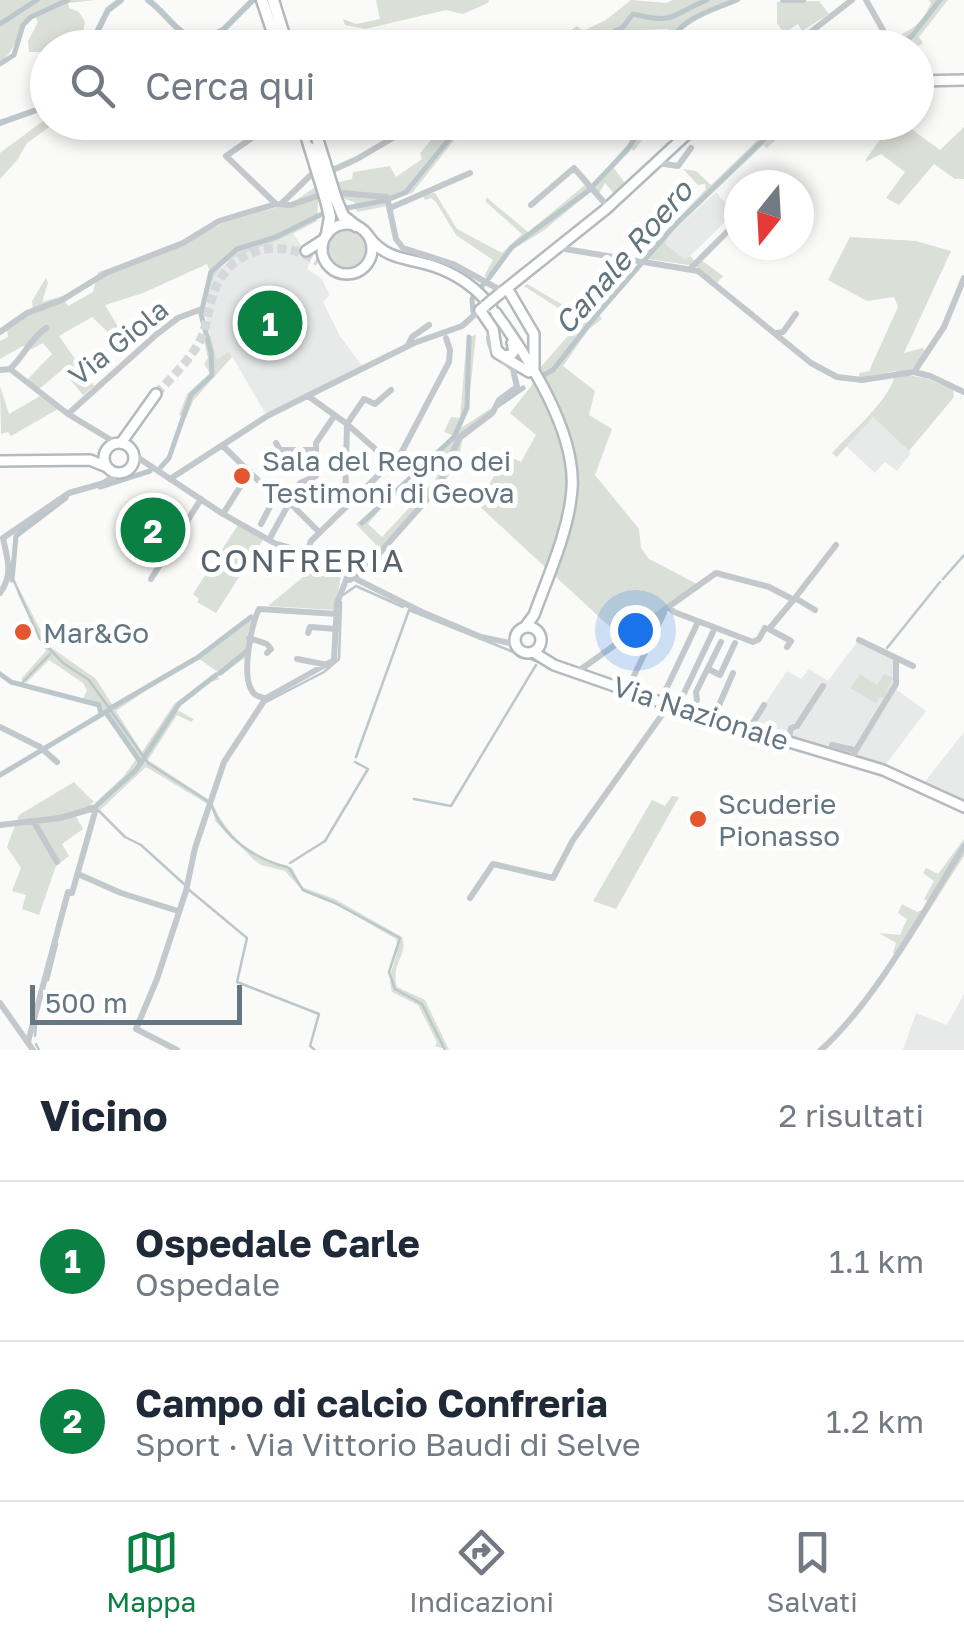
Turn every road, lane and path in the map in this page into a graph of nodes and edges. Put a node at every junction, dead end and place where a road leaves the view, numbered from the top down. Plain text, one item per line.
1 (262, 0) edge
2 (272, 0) edge
3 (783, 0) edge
4 (802, 0) edge
5 (852, 0) edge
6 (866, 0) edge
7 (272, 30) edge
8 (282, 30) edge
9 (813, 30) edge
10 (883, 30) dead end
11 (964, 80) edge
12 (934, 81) edge
13 (249, 140) edge
14 (309, 140) edge
15 (316, 140) edge
16 (389, 140) edge
17 (680, 140) edge
18 (691, 148) dead end
19 (656, 162) junction
20 (470, 173) dead end
21 (331, 199) junction
22 (388, 203) junction
23 (278, 204) junction
24 (531, 206) dead end
25 (608, 207) junction
26 (356, 226) junction
27 (724, 235) edge
28 (326, 236) junction
29 (368, 237) junction
30 (565, 249) junction
31 (306, 251) dead end
32 (401, 259) junction
33 (318, 262) tunnel mouth
34 (366, 265) junction
35 (691, 268) junction
36 (332, 269) junction
37 (964, 278) edge
38 (504, 290) junction
39 (486, 305) junction
40 (199, 310) dead end
41 (498, 314) junction
42 (796, 314) dead end
43 (430, 325) dead end
44 (46, 328) dead end
45 (532, 331) junction
46 (0, 332) edge
47 (494, 332) junction
48 (781, 334) junction
49 (446, 338) dead end
50 (408, 346) junction
51 (497, 350) junction
52 (10, 369) junction
53 (0, 370) edge
54 (914, 372) junction
55 (391, 390) dead end
56 (964, 392) edge
57 (156, 394) tunnel mouth
58 (308, 396) junction
59 (552, 407) junction
60 (68, 414) junction
61 (335, 415) junction
62 (348, 424) junction
63 (276, 443) dead end
64 (223, 446) junction
65 (119, 448) junction
66 (316, 450) junction
67 (90, 460) junction
68 (0, 461) edge
69 (390, 465) junction
70 (146, 466) junction
71 (132, 467) junction
72 (111, 471) junction
73 (250, 471) junction
74 (172, 480) junction
75 (200, 500) junction
76 (289, 502) junction
77 (344, 508) junction
78 (223, 514) junction
79 (261, 524) dead end
80 (320, 532) junction
81 (2, 537) edge
82 (268, 540) junction
83 (836, 545) dead end
84 (307, 554) junction
85 (350, 576) junction
86 (151, 578) dead end
87 (0, 593) edge
88 (794, 599) junction
89 (539, 602) junction
90 (667, 610) junction
91 (815, 610) dead end
92 (337, 614) junction
93 (698, 622) junction
94 (765, 628) dead end
95 (521, 629) junction
96 (336, 630) junction
97 (713, 632) dead end
98 (308, 633) dead end
99 (539, 634) junction
100 (250, 638) junction
101 (859, 640) dead end
102 (510, 642) junction
103 (721, 642) dead end
104 (791, 642) dead end
105 (735, 643) dead end
106 (533, 652) junction
107 (268, 653) dead end
108 (297, 659) dead end
109 (896, 660) junction
110 (558, 666) junction
111 (913, 666) dead end
112 (318, 667) junction
113 (708, 669) junction
114 (575, 672) junction
115 (734, 673) dead end
116 (823, 686) dead end
117 (627, 690) junction
118 (266, 698) junction
119 (669, 705) junction
120 (764, 705) dead end
121 (691, 713) junction
122 (712, 720) junction
123 (0, 726) edge
124 (748, 730) junction
125 (788, 742) junction
126 (858, 757) junction
127 (58, 762) dead end
128 (964, 808) edge
129 (34, 822) junction
130 (0, 825) edge
131 (963, 851) edge
132 (57, 862) dead end
133 (78, 874) junction
134 (470, 898) dead end
135 (178, 911) junction
136 (0, 1002) edge
137 (28, 1042) junction
138 (33, 1050) edge
139 (177, 1050) edge
140 (821, 1050) edge

1 - 7 highway
2 - 8 highway
3 - 4 street
5 - 9 street
6 - 10 street
11 - 12 main road
13 - 23 street
14 - 21 highway, bridge
15 - 21 highway, bridge
16 - 23 street
17 - 19 main road
18 - 19 street
19 - 25 main road
20 - 22 street
21 - 26 highway
21 - 28 highway
22 - 23 street
22 - 38 street
23 - 46 street
24 - 25 street
25 - 30 main road
26 - 28 main road
26 - 29 main road
27 - 35 street
28 - 31 main road
28 - 36 main road
29 - 32 main road
29 - 34 main road
30 - 35 street
30 - 38 main road
32 - 34 main road
32 - 41 main road
33 - 36 main road
34 - 36 main road
35 - 48 street
37 - 54 street
38 - 39 main road
38 - 45 main road
39 - 47 main road
39 - 50 street
40 - 60 street, Via Giola
41 - 45 main road
41 - 51 main road
41 - 59 main road
42 - 48 street
43 - 50 street
44 - 52 street
45 - 59 main road
47 - 51 main road
47 - 85 street
48 - 54 street
49 - 69 street
50 - 58 street
51 - 59 main road
52 - 53 street
52 - 60 street, Via Giola
54 - 56 street
55 - 62 street
57 - 65 main road
58 - 61 street
58 - 64 street
59 - 89 main road
60 - 65 street, Via Giola
61 - 62 street
61 - 66 street
62 - 69 street
62 - 77 street
63 - 66 street
64 - 73 street
64 - 74 street
65 - 67 main road
65 - 70 street, Via Giola
65 - 71 main road
65 - 72 main road
66 - 76 street
67 - 68 main road
67 - 72 main road
69 - 77 street
70 - 71 street
70 - 74 street, Via Giola
71 - 72 main road
72 - 81 street
73 - 78 street
73 - 79 street
74 - 75 street, Via Giola
75 - 78 street, Via Giola
75 - 86 street
76 - 80 street
76 - 82 street
77 - 80 street
78 - 82 street, Via Giola
80 - 84 street
81 - 87 street
82 - 84 street, Via Giola
83 - 88 street
84 - 85 street, Via Giola
85 - 92 street
85 - 102 street, Via Giola
88 - 90 street
88 - 91 street
88 - 104 street
89 - 95 main road
89 - 99 main road
90 - 93 street
90 - 114 street
90 - 117 street
92 - 96 street
92 - 100 street
93 - 94 street
93 - 119 street
95 - 99 main road
95 - 102 main road
96 - 98 street
96 - 112 street
97 - 119 street
99 - 106 main road
99 - 110 main road
100 - 107 street
100 - 118 street
101 - 109 street
102 - 106 main road
103 - 113 street
105 - 113 street
106 - 110 main road, Via Nazionale
108 - 112 street
109 - 111 street
109 - 126 street
110 - 114 main road, Via Nazionale
112 - 118 street
113 - 121 street
114 - 117 main road, Via Nazionale
115 - 122 street
116 - 125 street
117 - 119 main road, Via Nazionale
118 - 135 street
119 - 121 main road, Via Nazionale
119 - 134 street
120 - 124 street
121 - 122 main road, Via Nazionale
122 - 124 main road, Via Nazionale
123 - 127 street
124 - 125 main road, Via Nazionale
125 - 126 main road, Via Nazionale
126 - 128 main road, Via Nazionale
129 - 130 street
129 - 132 street
129 - 133 street
131 - 140 street
133 - 135 street
133 - 137 street
135 - 139 street
136 - 137 street
137 - 138 street

